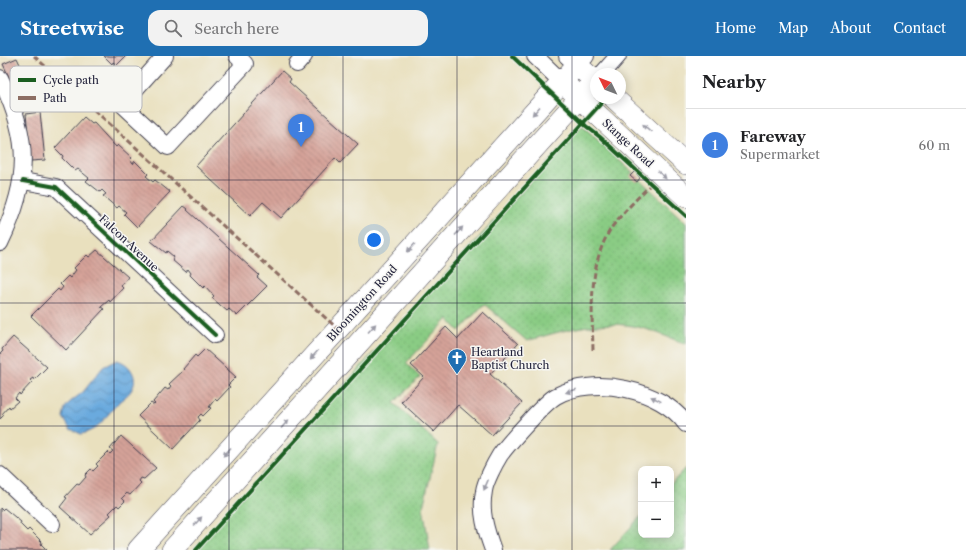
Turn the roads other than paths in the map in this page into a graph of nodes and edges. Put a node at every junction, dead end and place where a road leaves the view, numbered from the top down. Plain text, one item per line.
1 (165, 56) edge
2 (237, 56) edge
3 (535, 56) edge
4 (618, 56) edge
5 (577, 59) edge
6 (607, 68) edge
7 (590, 72) edge
8 (0, 78) edge
9 (142, 82) edge
10 (562, 82) junction
11 (590, 87) edge
12 (580, 98) junction
13 (10, 100) edge
14 (621, 104) edge
15 (15, 112) edge
16 (131, 112) edge
17 (686, 164) edge
18 (23, 181) junction
19 (686, 197) edge
20 (0, 242) edge
21 (215, 335) dead end
22 (686, 424) edge
23 (0, 476) edge
24 (52, 524) dead end
25 (138, 550) edge
26 (172, 550) edge
27 (493, 550) edge

1 - 9 street
2 - 16 street
3 - 10 street, Stange Road
4 - 6 street
5 - 7 main road
5 - 10 main road, Bloomington Road
8 - 13 street
10 - 12 main road, Stange Road
10 -> 25 main road, Bloomington Road
11 - 12 main road
12 -> 19 main road, Stange Road
26 -> 12 main road
17 -> 14 main road
15 - 18 street
18 - 20 street
18 - 21 street, Falcon Avenue
22 -> 27 street
23 - 24 street

